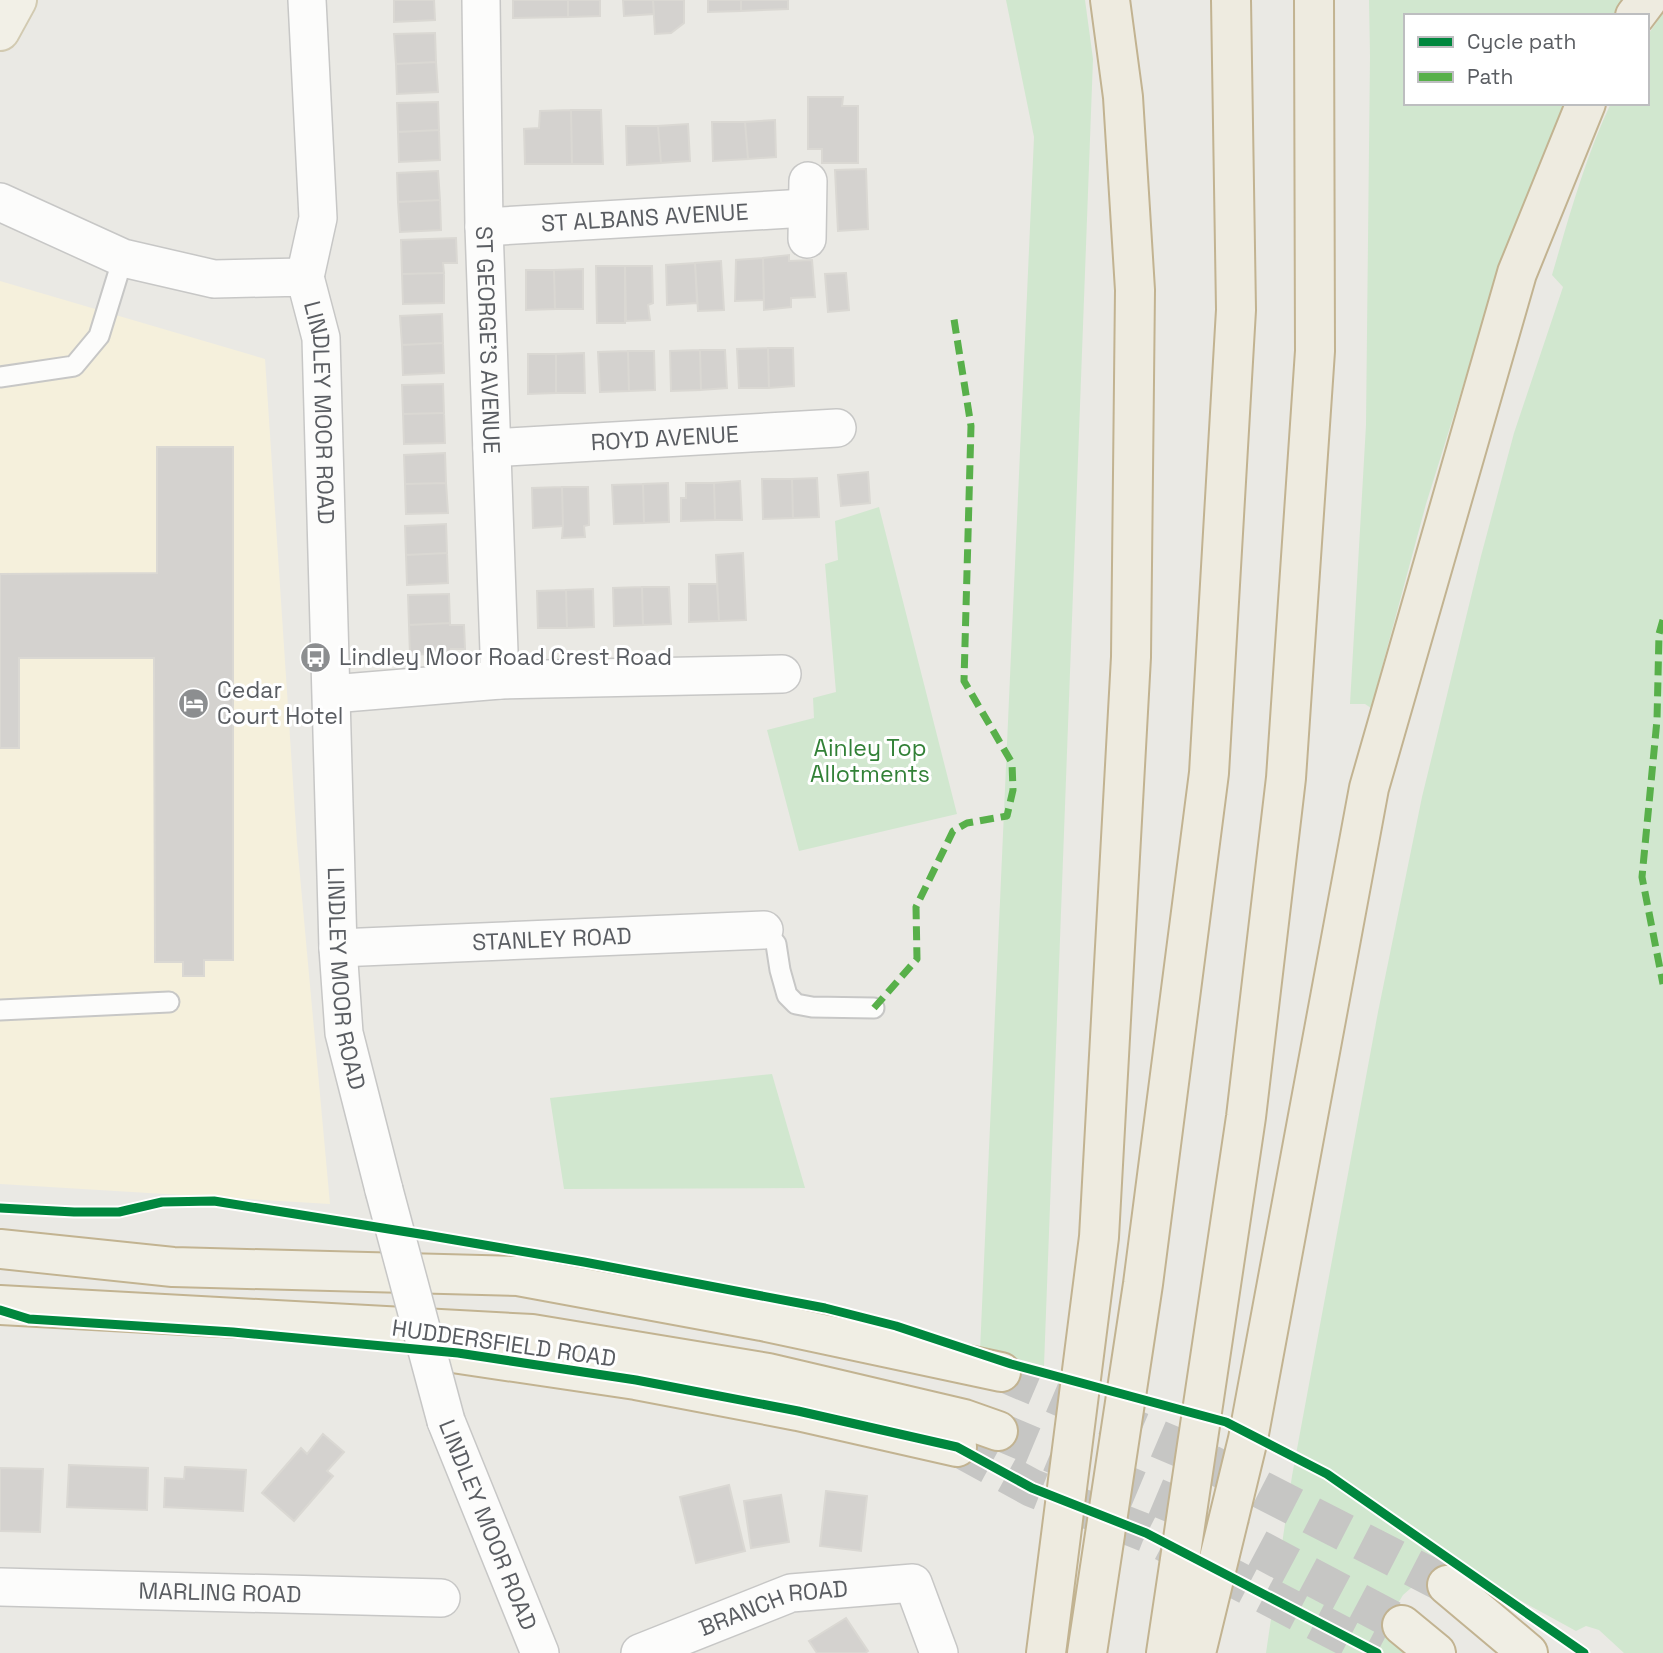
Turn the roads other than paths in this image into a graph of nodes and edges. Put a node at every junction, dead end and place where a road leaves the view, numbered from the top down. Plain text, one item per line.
1 (17, 0) edge
2 (307, 0) edge
3 (481, 0) edge
4 (1110, 0) edge
5 (1231, 0) edge
6 (1314, 0) edge
7 (0, 31) edge
8 (1585, 105) edge
9 (0, 202) edge
10 (807, 209) dead end
11 (484, 227) junction
12 (123, 258) junction
13 (305, 277) junction
14 (0, 377) edge
15 (838, 428) dead end
16 (492, 448) junction
17 (782, 674) dead end
18 (500, 680) junction
19 (332, 694) junction
20 (764, 930) joint
21 (338, 948) junction
22 (169, 1002) dead end
23 (874, 1008) dead end
24 (0, 1010) edge
25 (0, 1250) edge
26 (0, 1307) edge
27 (1001, 1372) tunnel mouth
28 (998, 1431) tunnel mouth
29 (957, 1447) tunnel mouth
30 (1447, 1585) tunnel mouth
31 (0, 1587) edge
32 (441, 1598) dead end
33 (1402, 1625) tunnel mouth
34 (540, 1653) edge
35 (640, 1653) edge
36 (939, 1653) edge
37 (1046, 1653) edge
38 (1087, 1653) edge
39 (1166, 1653) edge
40 (1196, 1653) edge
41 (1436, 1653) edge
42 (1528, 1653) edge

1 - 7 main road
2 - 13 street, LINDLEY MOOR ROAD
3 - 11 street, ST GEORGE'S AVENUE
4 - 37 highway
5 - 38 highway
6 - 39 highway
8 - 40 highway
9 - 12 street, LINDLEY MOOR ROAD
10 - 11 street, ST ALBANS AVENUE
11 - 16 street, ST GEORGE'S AVENUE
12 - 13 street, LINDLEY MOOR ROAD
12 - 14 lane
13 - 19 street, LINDLEY MOOR ROAD
15 - 16 street, ROYD AVENUE
16 - 18 street, ST GEORGE'S AVENUE
17 - 18 street
18 - 19 street
19 - 21 street, LINDLEY MOOR ROAD
20 - 21 street, STANLEY ROAD
20 - 23 lane
21 - 34 street, LINDLEY MOOR ROAD, bridge
22 - 24 lane
25 - 27 highway
26 - 28 highway, HUDDERSFIELD ROAD
26 - 29 highway, HUDDERSFIELD ROAD
30 - 42 highway
31 - 32 street, MARLING ROAD
33 - 41 highway
35 - 36 street, BRANCH ROAD

